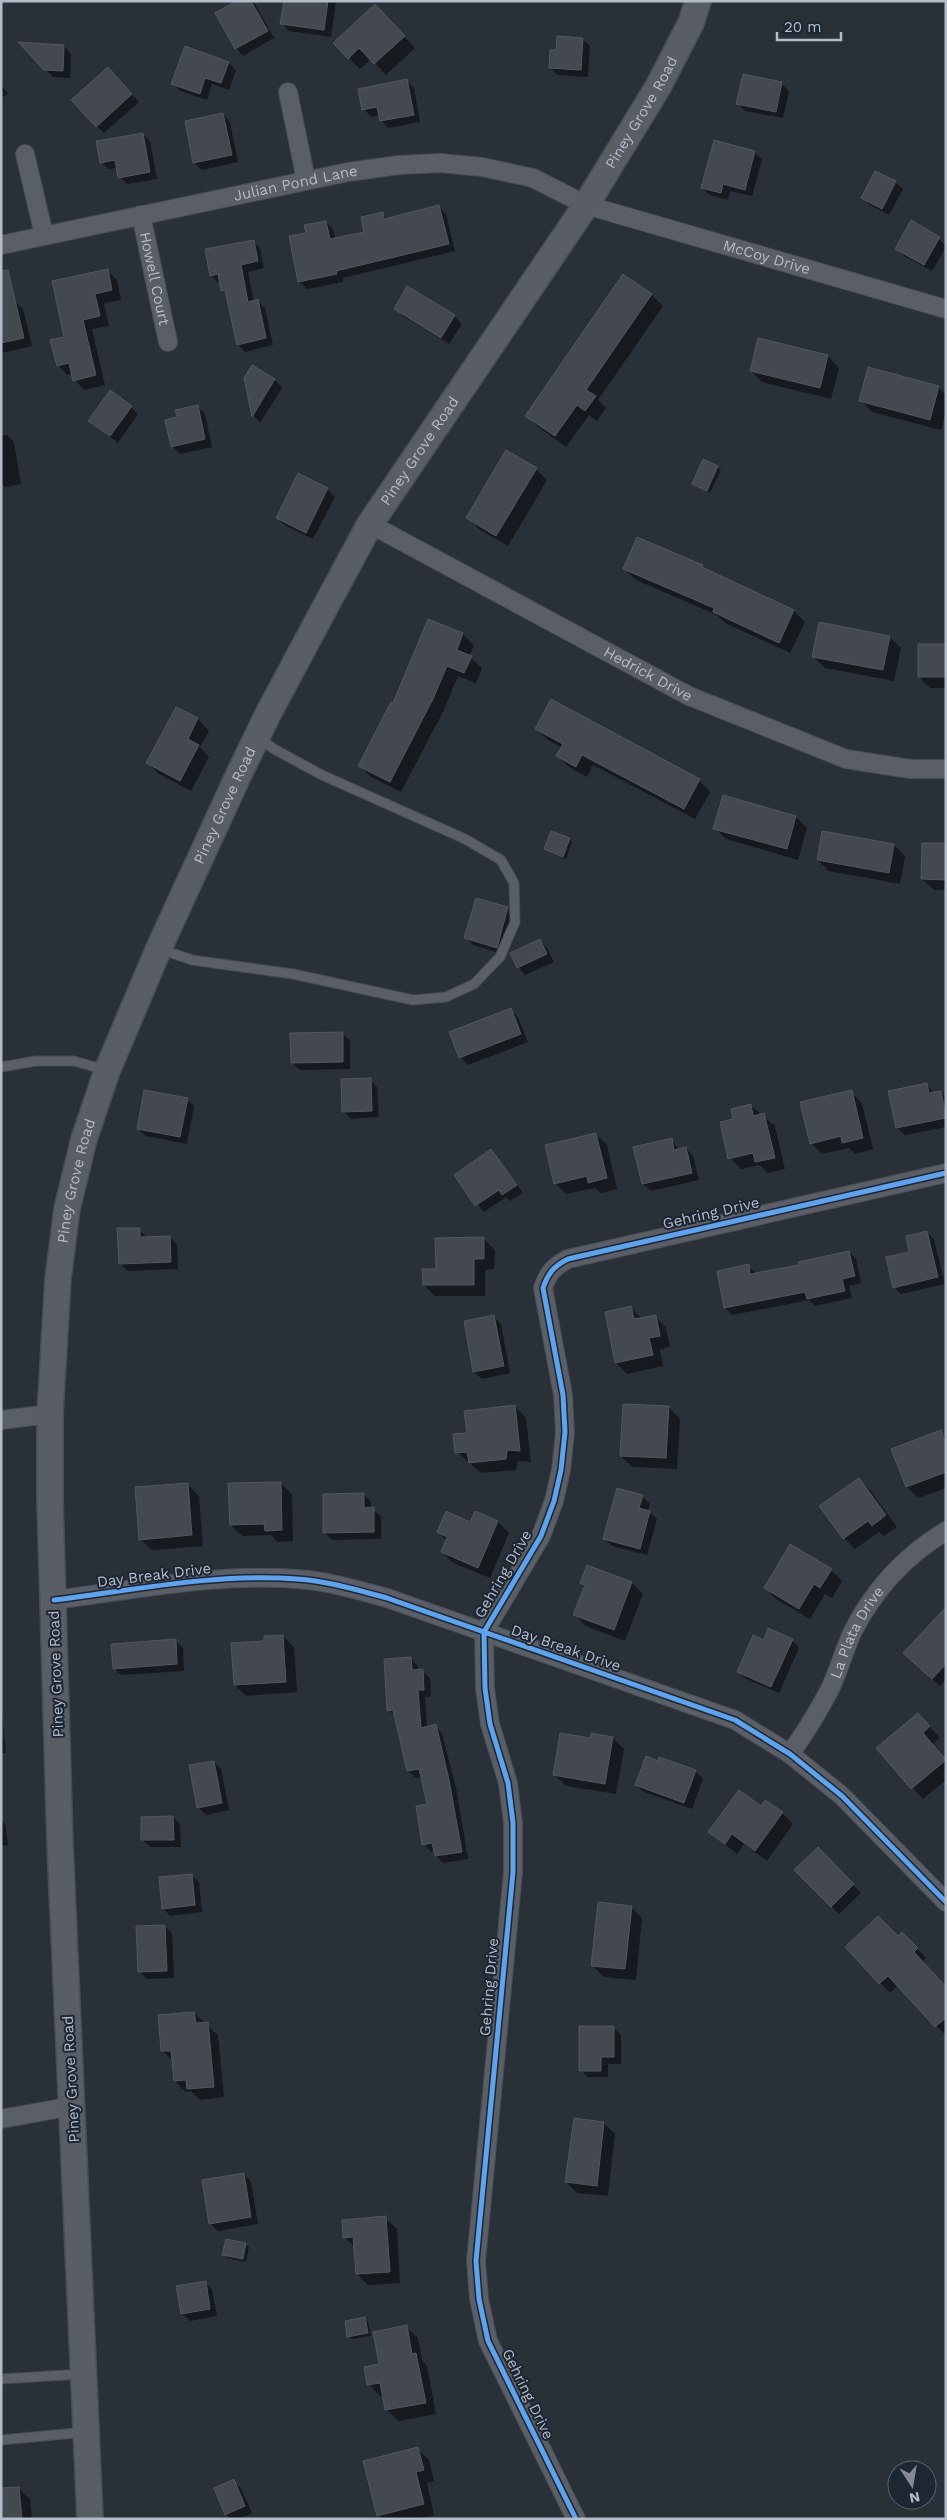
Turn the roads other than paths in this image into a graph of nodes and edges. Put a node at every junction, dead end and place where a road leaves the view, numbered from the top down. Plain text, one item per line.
1 (698, 1) edge
2 (288, 92) dead end
3 (25, 154) dead end
4 (306, 180) junction
5 (586, 205) junction
6 (141, 215) junction
7 (44, 236) junction
8 (1, 245) edge
9 (946, 309) edge
10 (168, 342) dead end
11 (370, 524) junction
12 (256, 737) junction
13 (946, 769) edge
14 (160, 948) junction
15 (1, 1067) edge
16 (107, 1071) junction
17 (946, 1172) edge
18 (50, 1414) junction
19 (1, 1420) edge
20 (946, 1531) edge
21 (54, 1600) junction
22 (484, 1632) junction
23 (790, 1754) junction
24 (946, 1902) edge
25 (73, 2106) junction
26 (1, 2119) edge
27 (84, 2374) junction
28 (1, 2379) edge
29 (88, 2432) junction
30 (1, 2440) edge
31 (90, 2519) edge
32 (576, 2519) edge

1 - 5 main road, Piney Grove Road
2 - 4 street
3 - 7 street
4 - 5 street, Julian Pond Lane
4 - 6 street, Julian Pond Lane
5 - 9 street, McCoy Drive
5 - 11 main road, Piney Grove Road
6 - 7 street, Julian Pond Lane
6 - 10 street, Howell Court
7 - 8 street, Julian Pond Lane
11 - 12 main road, Piney Grove Road
11 - 13 street, Hedrick Drive
12 - 14 main road, Piney Grove Road
12 - 14 lane
14 - 16 main road, Piney Grove Road
15 - 16 lane
16 - 18 main road, Piney Grove Road
17 - 22 street, Gehring Drive
18 - 19 street
18 - 21 main road, Piney Grove Road
20 - 23 street, La Plata Drive
21 - 22 street, Day Break Drive
21 - 25 main road, Piney Grove Road
22 - 23 street, Day Break Drive
22 - 32 street, Gehring Drive
23 - 24 street, Day Break Drive
25 - 26 street
25 - 27 main road, Piney Grove Road
27 - 28 lane
27 - 29 main road, Piney Grove Road
29 - 30 lane
29 - 31 main road, Piney Grove Road

